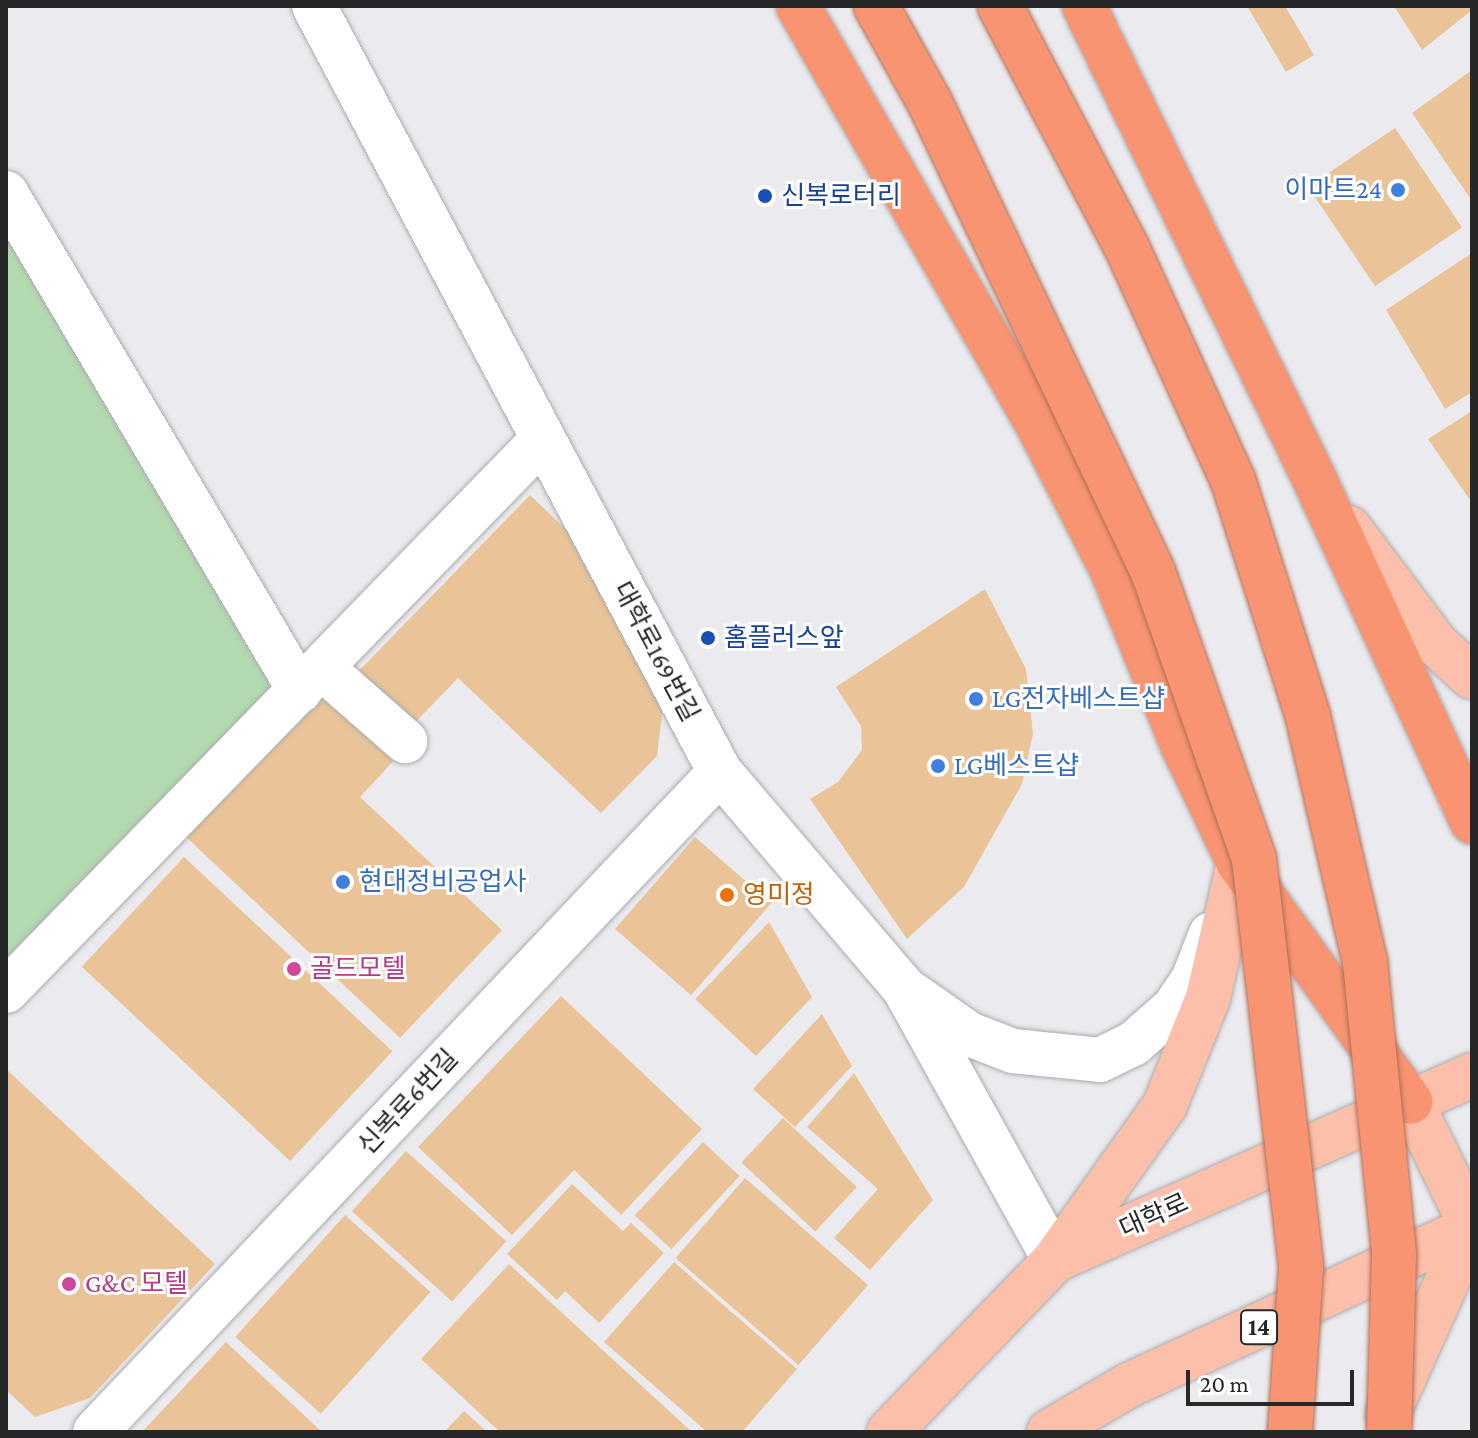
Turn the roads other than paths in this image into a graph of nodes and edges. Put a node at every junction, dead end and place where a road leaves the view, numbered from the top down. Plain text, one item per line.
1 (314, 6) edge
2 (798, 6) edge
3 (876, 6) edge
4 (1000, 6) edge
5 (1084, 6) edge
6 (6, 193) edge
7 (543, 439) junction
8 (1313, 476) junction
9 (1472, 677) edge
10 (311, 679) junction
11 (405, 741) dead end
12 (720, 772) junction
13 (1472, 822) edge
14 (1239, 863) junction
15 (904, 988) junction
16 (6, 991) edge
17 (1472, 1075) edge
18 (1411, 1102) junction
19 (1472, 1226) edge
20 (1055, 1260) junction
21 (95, 1432) edge
22 (889, 1432) edge
23 (1049, 1432) edge
24 (1290, 1432) edge
25 (1380, 1432) edge
26 (1389, 1432) edge

1 - 7 street, 대학로169번길
2 - 14 highway
3 - 24 highway, bridge
4 - 26 highway, bridge
5 - 8 highway
6 - 10 street
7 - 10 street
7 - 12 street, 대학로169번길
8 - 9 main road
8 - 13 highway
10 - 11 street
10 - 16 street
12 - 15 street, 대학로169번길
12 - 21 street, 신복로6번길
14 - 15 street
14 - 18 highway
14 - 20 main road
15 - 20 street, 대학로169번길
17 - 18 main road, 대학로
18 - 19 main road
18 - 20 main road, 대학로
19 - 23 main road, 14
19 - 25 main road
20 - 22 main road, 대학로

